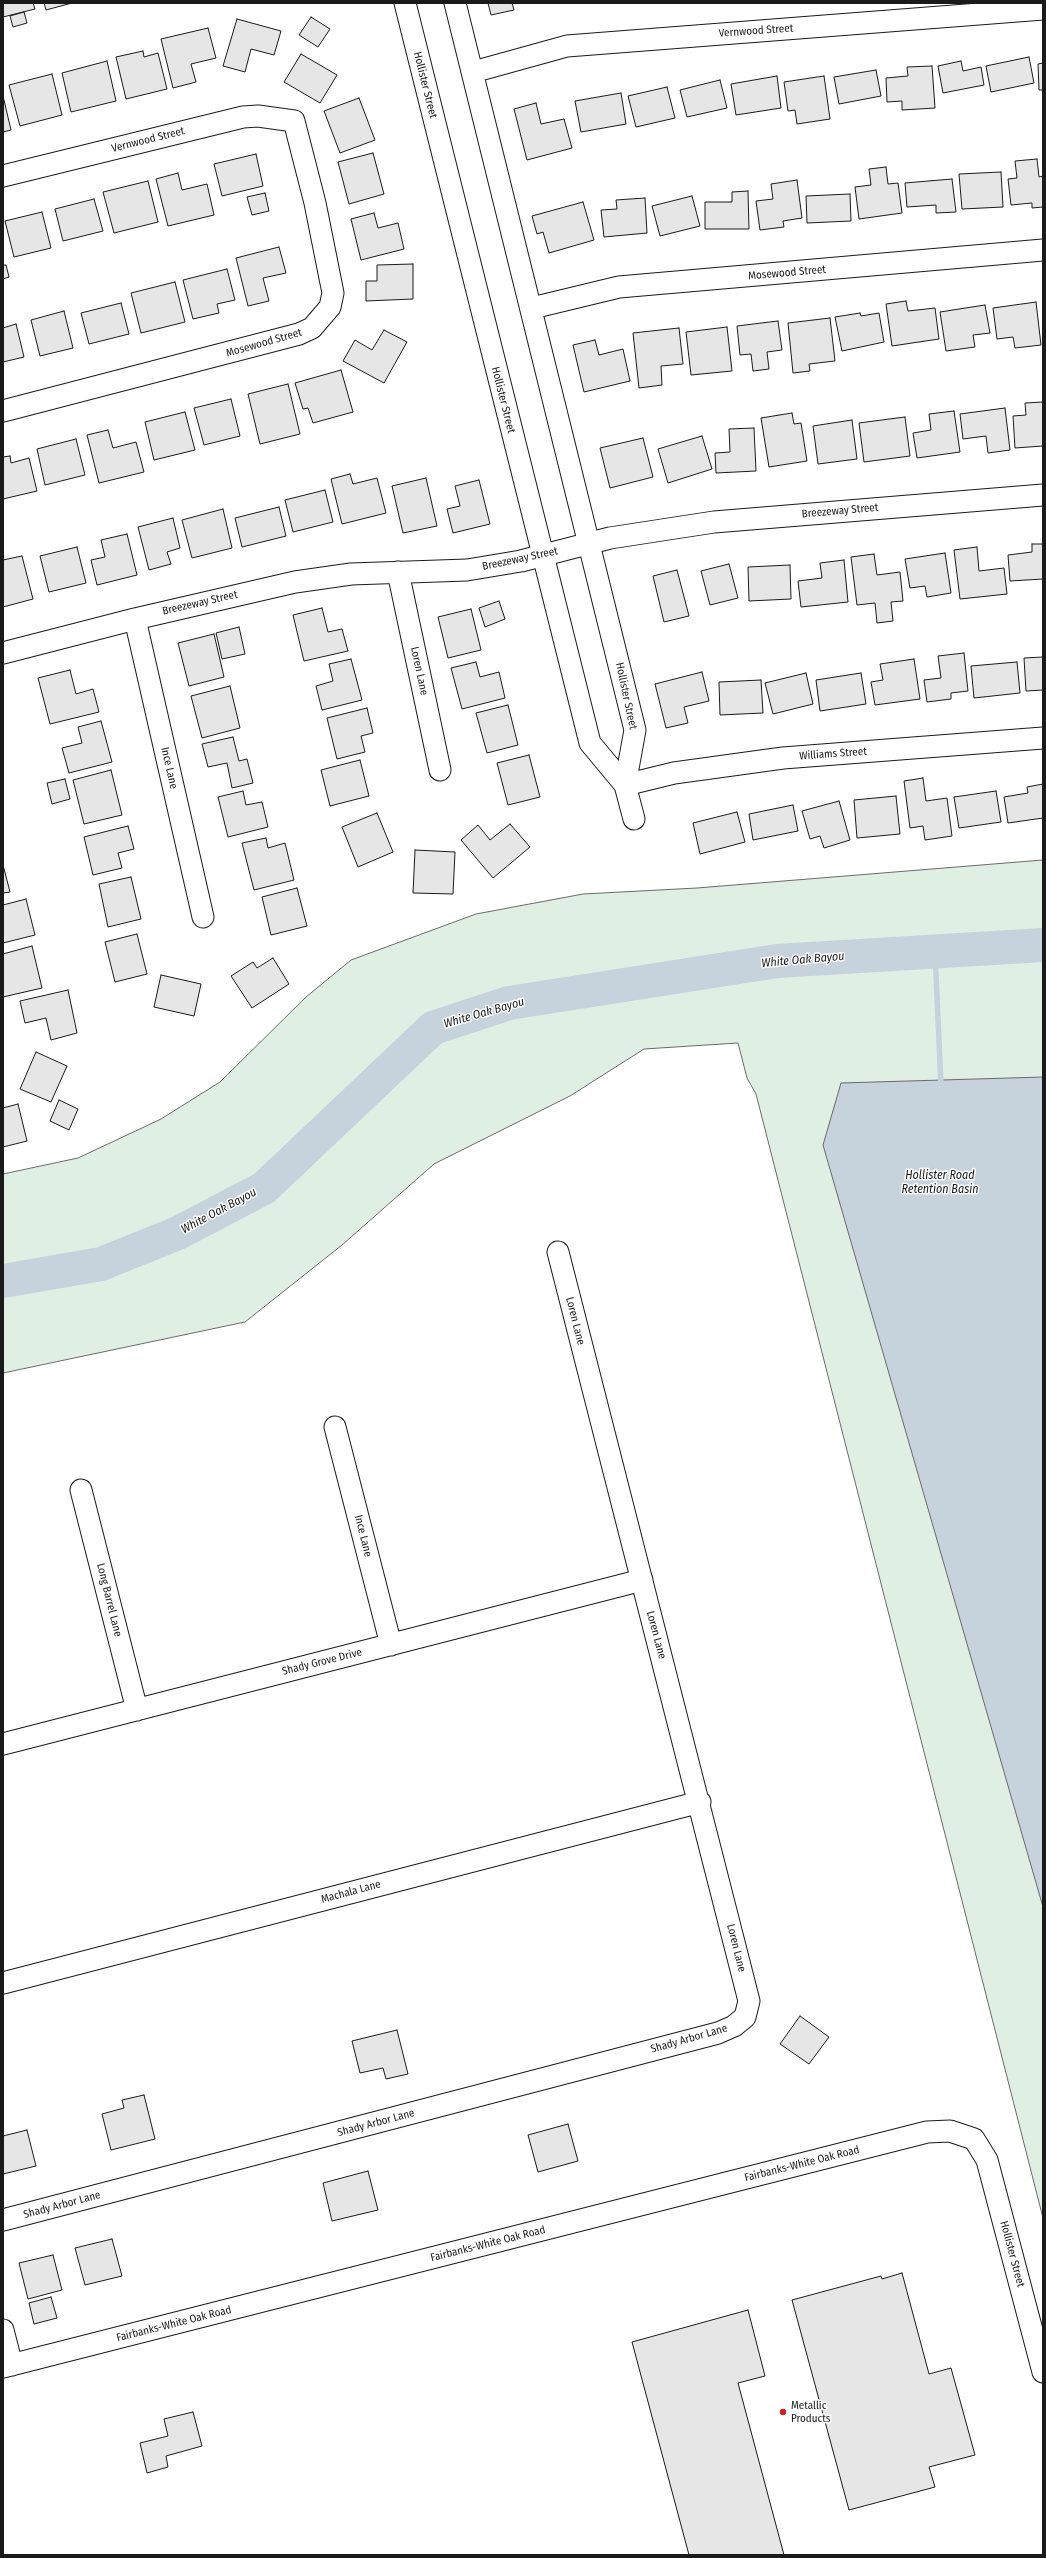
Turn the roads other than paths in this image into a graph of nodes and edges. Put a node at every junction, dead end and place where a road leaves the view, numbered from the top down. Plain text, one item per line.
1 (405, 3) edge
2 (455, 3) edge
3 (1043, 9) edge
4 (473, 72) junction
5 (294, 121) joint
6 (3, 176) edge
7 (1043, 250) edge
8 (532, 308) junction
9 (3, 411) edge
10 (1043, 495) edge
11 (590, 543) junction
12 (542, 556) junction
13 (398, 572) junction
14 (135, 619) junction
15 (3, 653) edge
16 (1043, 738) edge
17 (440, 770) dead end
18 (625, 785) junction
19 (634, 819) dead end
20 (203, 917) dead end
21 (558, 1252) dead end
22 (335, 1427) dead end
23 (81, 1490) dead end
24 (642, 1580) junction
25 (390, 1645) junction
26 (137, 1710) junction
27 (3, 1744) edge
28 (700, 1802) junction
29 (3, 1983) edge
30 (745, 2017) joint
31 (974, 2139) joint
32 (3, 2220) edge
33 (3, 2330) edge
34 (8, 2366) edge
35 (1043, 2372) edge

1 - 12 street, Hollister Street
2 - 4 street, Hollister Street
3 - 4 street, Vernwood Street
4 - 8 street, Hollister Street
5 - 6 street, Vernwood Street
5 - 9 street, Mosewood Street
7 - 8 street, Mosewood Street
8 - 11 street, Hollister Street
10 - 11 street, Breezeway Street
11 - 12 street, Breezeway Street
11 - 18 street, Hollister Street
12 - 13 street, Breezeway Street
12 - 18 street, Hollister Street
13 - 14 street, Breezeway Street
13 - 17 street, Loren Lane
14 - 15 street, Breezeway Street
14 - 20 street, Ince Lane
16 - 18 street, Williams Street
18 - 19 street, Hollister Street
21 - 24 street, Loren Lane
22 - 25 street, Ince Lane
23 - 26 street, Long Barrel Lane
24 - 25 street, Shady Grove Drive
24 - 28 street, Loren Lane
25 - 26 street, Shady Grove Drive
26 - 27 street, Shady Grove Drive
28 - 29 street, Machala Lane
28 - 30 street, Loren Lane
30 - 32 street, Shady Arbor Lane
31 - 34 street, Fairbanks-White Oak Road
31 - 35 street, Hollister Street
33 - 34 street

